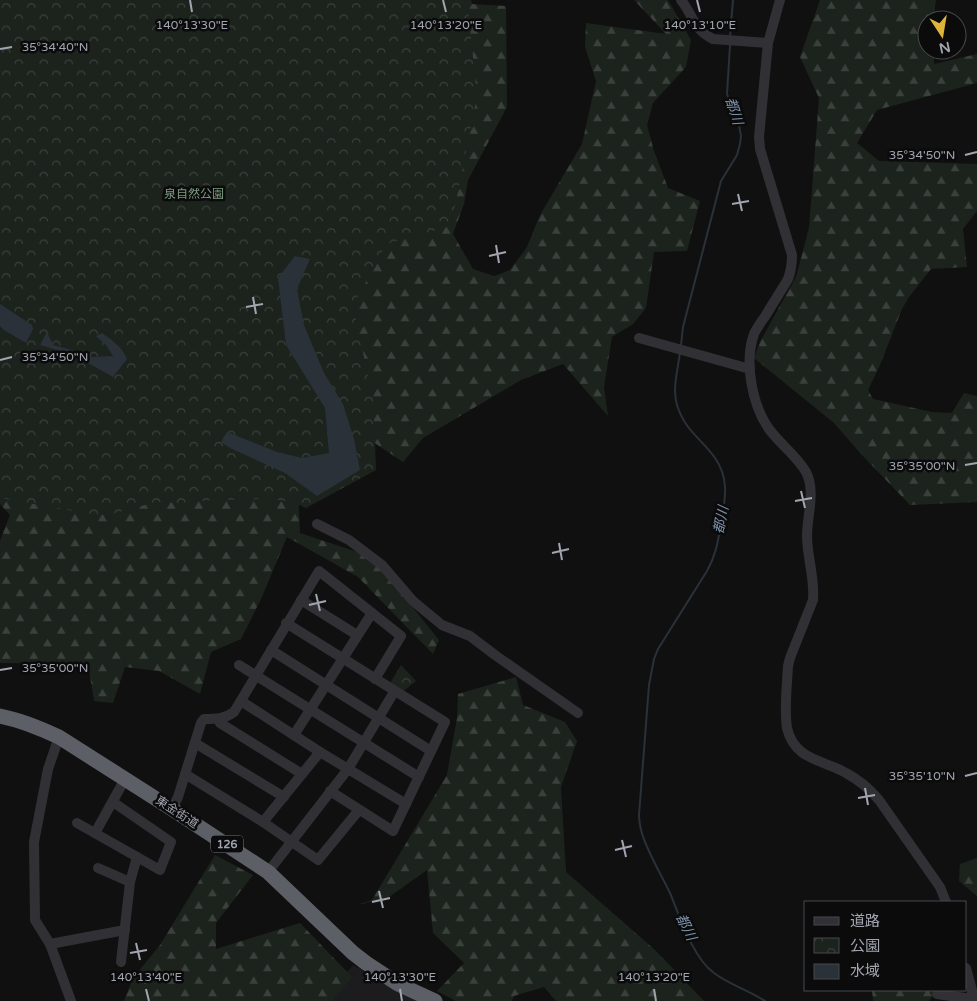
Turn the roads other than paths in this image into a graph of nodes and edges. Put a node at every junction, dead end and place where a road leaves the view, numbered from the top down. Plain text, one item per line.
1 (681, 0) edge
2 (780, 0) edge
3 (768, 43) junction
4 (639, 338) dead end
5 (750, 369) junction
6 (317, 524) dead end
7 (301, 600) junction
8 (372, 612) junction
9 (286, 624) junction
10 (357, 635) junction
11 (271, 650) junction
12 (342, 659) junction
13 (240, 665) dead end
14 (256, 675) junction
15 (375, 679) junction
16 (326, 685) junction
17 (394, 692) junction
18 (241, 701) junction
19 (310, 709) junction
20 (578, 713) dead end
21 (0, 716) edge
22 (378, 718) junction
23 (218, 719) junction
24 (294, 735) junction
25 (59, 737) junction
26 (195, 743) junction
27 (363, 743) junction
28 (431, 751) junction
29 (320, 752) junction
30 (348, 769) junction
31 (186, 774) junction
32 (302, 774) junction
33 (419, 777) junction
34 (125, 779) junction
35 (330, 792) junction
36 (284, 797) junction
37 (112, 802) junction
38 (406, 804) junction
39 (172, 808) junction
40 (359, 810) junction
41 (263, 822) junction
42 (77, 823) dead end
43 (95, 833) junction
44 (292, 841) junction
45 (137, 857) junction
46 (98, 868) dead end
47 (268, 872) junction
48 (130, 882) junction
49 (946, 901) edge
50 (125, 930) junction
51 (50, 944) junction
52 (121, 962) dead end
53 (967, 972) edge
54 (937, 994) dead end
55 (972, 1000) edge
56 (71, 1001) edge
57 (435, 1001) edge

1 - 3 street
2 - 3 street
3 - 5 street
4 - 5 street
5 - 49 street
6 - 20 street
7 - 8 street
7 - 9 street
7 - 10 street
8 - 10 street
8 - 15 street
9 - 11 street
9 - 12 street
10 - 12 street
11 - 14 street
11 - 16 street
12 - 15 street
12 - 16 street
13 - 14 street
14 - 18 street
14 - 19 street
15 - 17 street
16 - 19 street
16 - 22 street
17 - 22 street
17 - 28 street
18 - 23 street
18 - 24 street
19 - 24 street
19 - 27 street
21 - 25 highway, 東金街道 / 126
22 - 27 street
22 - 28 street
23 - 26 street
23 - 32 street
24 - 29 street
25 - 34 highway, 東金街道 / 126
25 - 51 street
26 - 31 street
26 - 36 street
27 - 30 street
27 - 33 street
28 - 33 street
29 - 30 street
29 - 32 street
30 - 35 street
30 - 38 street
31 - 39 street
31 - 41 street
32 - 36 street
33 - 38 street
34 - 37 street
34 - 39 highway, 東金街道 / 126
35 - 40 street
35 - 44 street
36 - 41 street
37 - 43 street
37 - 45 street
38 - 40 street
39 - 47 highway, 東金街道 / 126
40 - 44 street
41 - 44 street
42 - 43 street
43 - 45 street
44 - 47 street
45 - 48 street
46 - 48 street
47 - 57 highway, 東金街道 / 126
48 - 50 street
50 - 51 street
50 - 52 street
51 - 56 street
53 - 55 street
54 - 55 street

